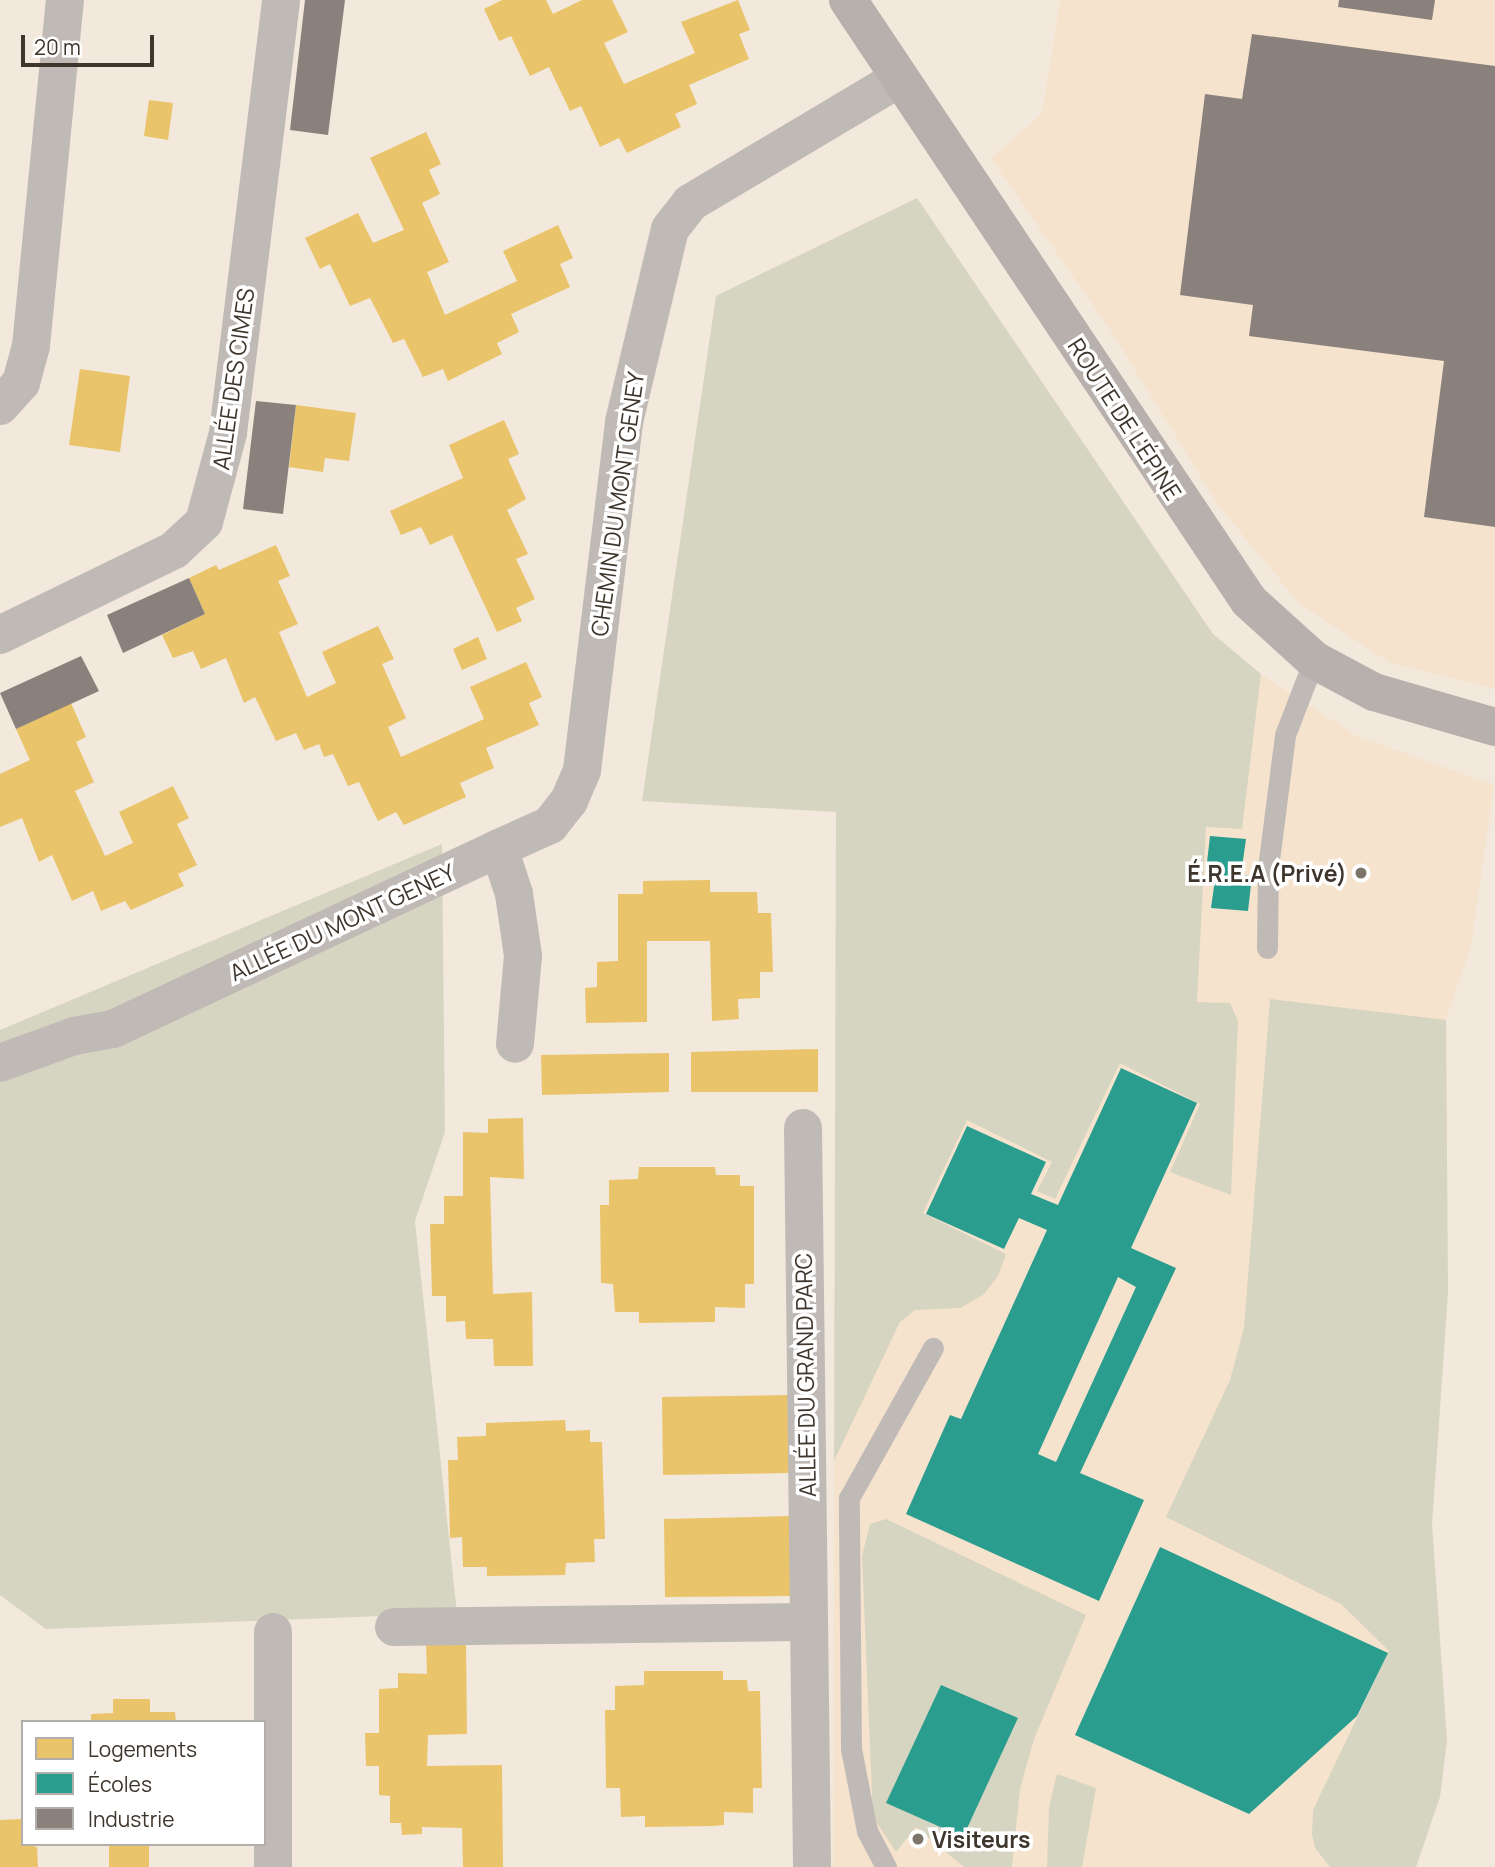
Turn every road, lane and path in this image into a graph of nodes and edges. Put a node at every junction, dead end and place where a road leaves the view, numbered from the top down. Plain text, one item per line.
1 (65, 0) edge
2 (281, 0) edge
3 (848, 0) edge
4 (900, 78) junction
5 (0, 406) edge
6 (0, 635) edge
7 (1314, 660) junction
8 (1495, 727) edge
9 (499, 848) junction
10 (1267, 948) dead end
11 (515, 1044) dead end
12 (0, 1063) edge
13 (803, 1128) dead end
14 (933, 1348) dead end
15 (808, 1622) junction
16 (394, 1627) dead end
17 (273, 1632) dead end
18 (273, 1867) edge
19 (812, 1867) edge
20 (886, 1867) edge

1 - 5 street
2 - 6 street, ALLÉE DES CIMES
3 - 4 street, ROUTE DE L'ÉPINE
4 - 7 street, ROUTE DE L'ÉPINE
4 - 9 street, CHEMIN DU MONT GENEY
7 - 8 street, ROUTE DE L'ÉPINE
7 - 10 lane
9 - 11 street
9 - 12 street, ALLÉE DU MONT GENEY
13 - 15 street, ALLÉE DU GRAND PARC
14 - 20 lane
15 - 16 street
15 - 19 street, ALLÉE DU GRAND PARC
17 - 18 street

